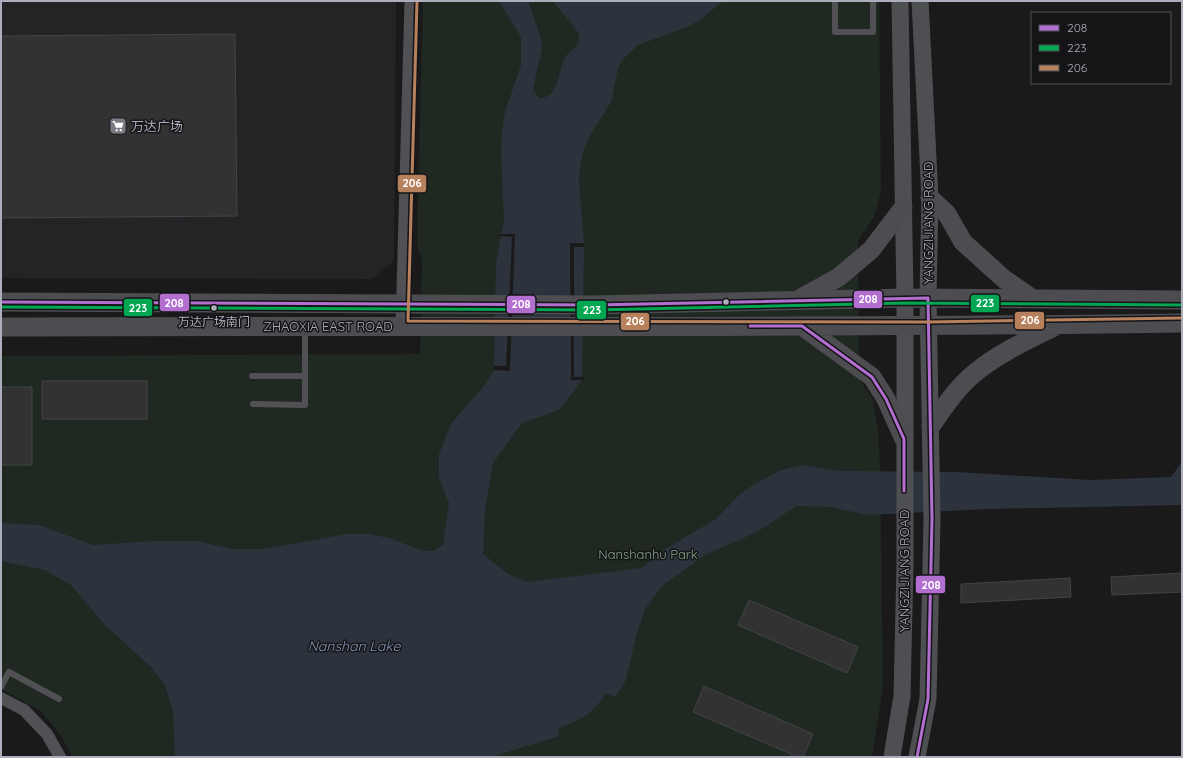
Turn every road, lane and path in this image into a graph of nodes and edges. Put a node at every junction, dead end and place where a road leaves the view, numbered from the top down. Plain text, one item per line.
1 (412, 1) edge
2 (835, 1) edge
3 (873, 1) edge
4 (900, 1) edge
5 (920, 1) edge
6 (930, 198) junction
7 (903, 208) junction
8 (904, 298) junction
9 (928, 298) junction
10 (1034, 299) junction
11 (796, 300) junction
12 (1182, 300) edge
13 (1, 302) edge
14 (403, 305) junction
15 (1182, 323) edge
16 (1058, 325) junction
17 (305, 326) junction
18 (403, 326) junction
19 (802, 326) junction
20 (904, 326) junction
21 (1, 327) edge
22 (929, 327) junction
23 (252, 376) dead end
24 (305, 376) junction
25 (253, 404) dead end
26 (931, 426) junction
27 (904, 439) junction
28 (1, 687) edge
29 (1, 698) edge
30 (59, 699) dead end
31 (60, 757) edge
32 (892, 757) edge
33 (917, 757) edge

1 - 14 street
2 - 3 lane
4 - 7 main road, YANGZIJIANG ROAD
5 - 6 main road, YANGZIJIANG ROAD
6 - 9 main road, YANGZIJIANG ROAD
6 - 10 main road
7 - 8 main road, YANGZIJIANG ROAD
7 - 11 main road
8 - 9 main road, ZHAOXIA EAST ROAD
8 - 11 main road, ZHAOXIA EAST ROAD
8 - 20 main road, YANGZIJIANG ROAD
9 - 10 main road, ZHAOXIA EAST ROAD
9 - 22 main road, YANGZIJIANG ROAD
10 - 12 main road, ZHAOXIA EAST ROAD
11 - 14 main road, ZHAOXIA EAST ROAD
13 - 14 main road, ZHAOXIA EAST ROAD
14 - 18 street
15 - 16 main road, ZHAOXIA EAST ROAD
16 - 22 main road, ZHAOXIA EAST ROAD
16 - 26 main road
17 - 18 main road, ZHAOXIA EAST ROAD
17 - 21 main road, ZHAOXIA EAST ROAD
17 - 24 lane
18 - 19 main road, ZHAOXIA EAST ROAD
19 - 20 main road, ZHAOXIA EAST ROAD
19 - 27 main road
20 - 22 main road, ZHAOXIA EAST ROAD
20 - 27 main road, YANGZIJIANG ROAD
22 - 26 main road, YANGZIJIANG ROAD
23 - 24 lane
24 - 25 lane
26 - 33 main road, YANGZIJIANG ROAD
27 - 32 main road, YANGZIJIANG ROAD
28 - 30 lane
29 - 31 street

